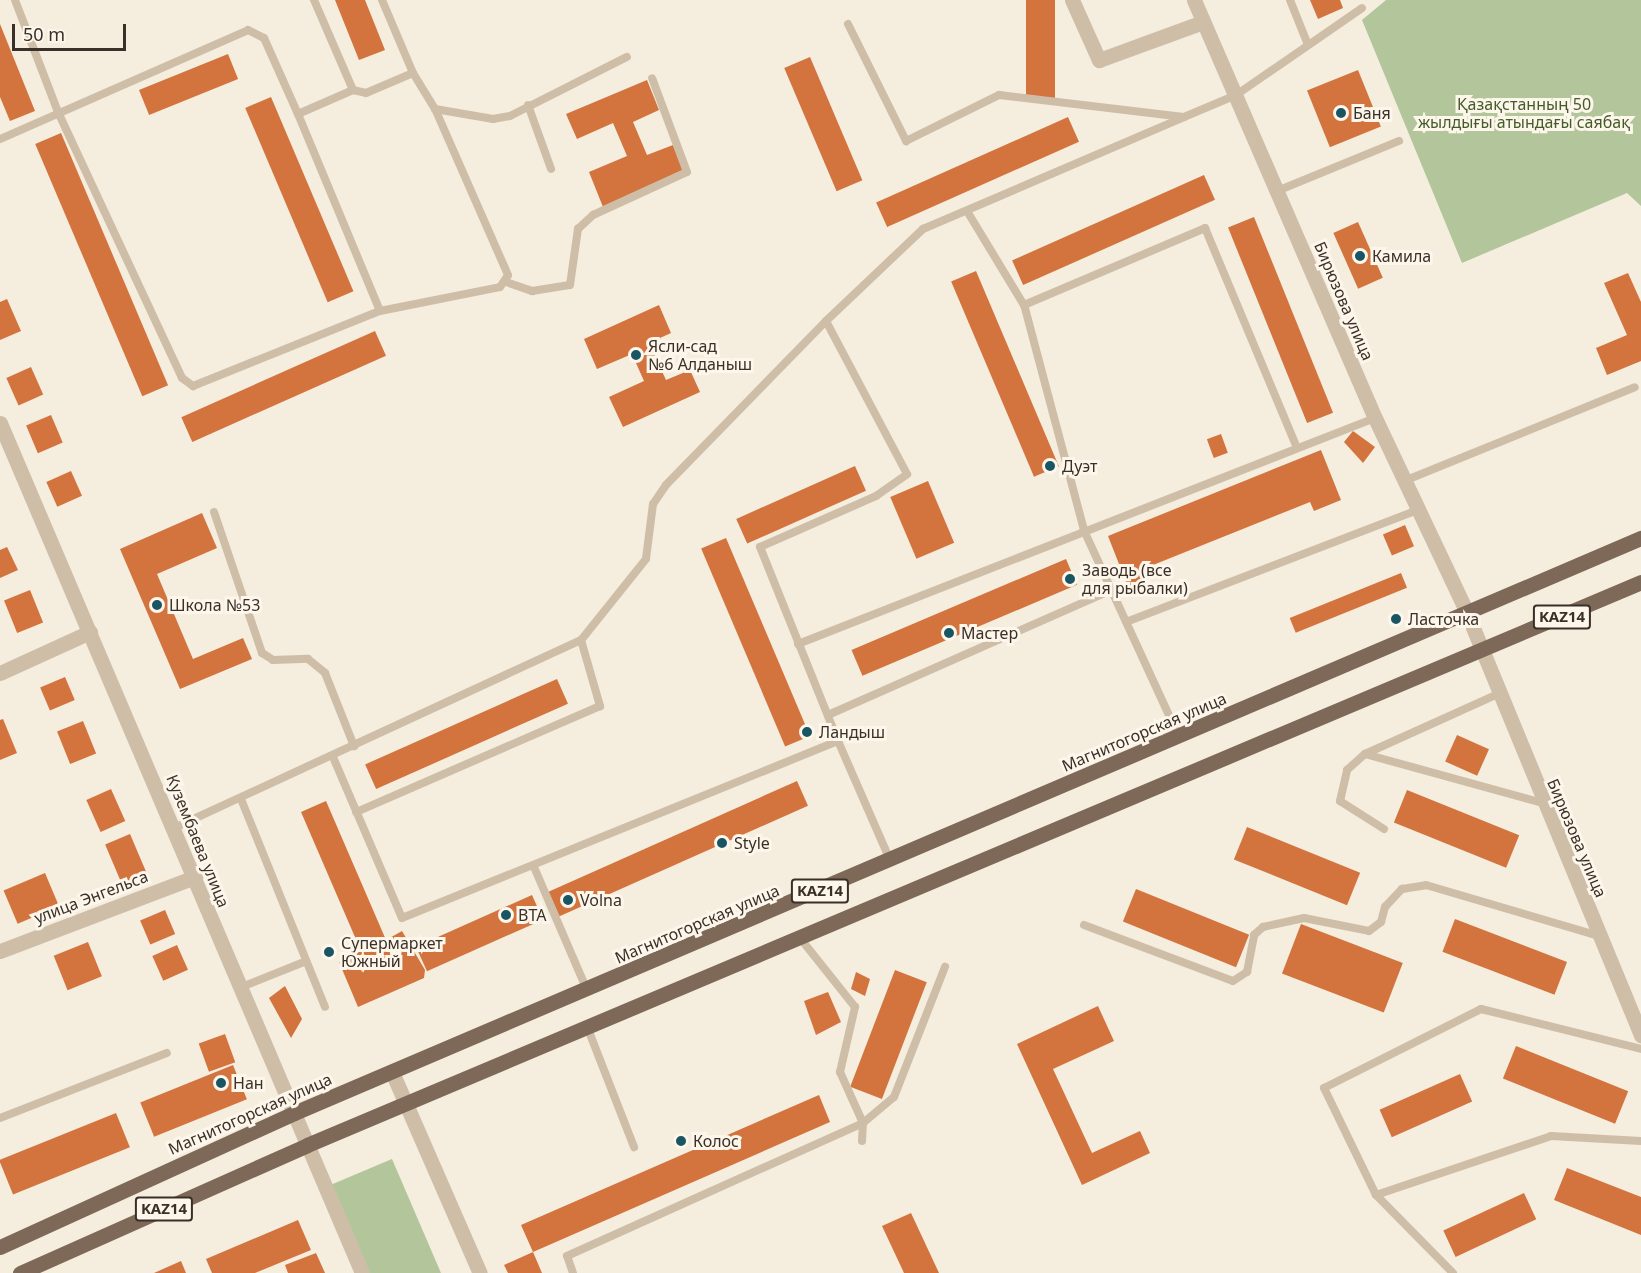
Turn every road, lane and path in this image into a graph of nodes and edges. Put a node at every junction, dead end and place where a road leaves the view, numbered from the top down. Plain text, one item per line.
1 (15, 0) edge
2 (314, 0) edge
3 (382, 0) edge
4 (1072, 0) edge
5 (1194, 0) edge
6 (1290, 0) edge
7 (1362, 8) dead end
8 (1203, 22) junction
9 (848, 24) dead end
10 (1308, 45) junction
11 (627, 57) dead end
12 (413, 73) junction
13 (652, 78) dead end
14 (353, 90) junction
15 (1236, 95) junction
16 (528, 105) junction
17 (435, 109) junction
18 (58, 112) junction
19 (298, 114) junction
20 (1184, 117) junction
21 (0, 139) edge
22 (1399, 141) dead end
23 (551, 169) dead end
24 (1277, 191) junction
25 (967, 210) junction
26 (506, 282) junction
27 (1024, 305) junction
28 (380, 310) junction
29 (826, 321) junction
30 (1635, 387) dead end
31 (1375, 418) junction
32 (0, 423) edge
33 (1297, 448) junction
34 (1404, 481) junction
35 (1418, 510) junction
36 (214, 512) dead end
37 (1084, 530) junction
38 (1641, 538) edge
39 (1641, 582) edge
40 (1112, 590) junction
41 (1467, 613) junction
42 (1126, 622) junction
43 (90, 632) junction
44 (580, 640) junction
45 (798, 644) junction
46 (1484, 652) junction
47 (0, 673) edge
48 (1500, 693) junction
49 (828, 715) junction
50 (1179, 737) junction
51 (838, 741) junction
52 (354, 746) junction
53 (1365, 754) junction
54 (333, 757) junction
55 (240, 799) junction
56 (1543, 804) junction
57 (356, 812) junction
58 (174, 828) junction
59 (1384, 829) dead end
60 (891, 861) junction
61 (534, 867) junction
62 (195, 877) junction
63 (1084, 925) dead end
64 (1599, 936) junction
65 (801, 939) junction
66 (0, 951) edge
67 (304, 962) junction
68 (945, 968) dead end
69 (237, 988) junction
70 (587, 991) junction
71 (325, 1007) dead end
72 (588, 1029) junction
73 (1641, 1036) edge
74 (1641, 1049) edge
75 (167, 1053) dead end
76 (392, 1072) junction
77 (407, 1105) junction
78 (294, 1113) junction
79 (0, 1118) edge
80 (863, 1122) junction
81 (862, 1141) dead end
82 (1641, 1141) edge
83 (307, 1145) junction
84 (634, 1147) dead end
85 (1376, 1195) junction
86 (0, 1247) edge
87 (21, 1273) edge
88 (362, 1273) edge
89 (480, 1273) edge
90 (573, 1273) edge
91 (1453, 1273) edge

1 - 18 lane
2 - 14 lane
3 - 12 lane
4 - 8 street
5 - 8 street, Бирюзова улица
6 - 10 lane
7 - 10 lane
8 - 15 street, Бирюзова улица
9 - 20 lane
10 - 15 lane
11 - 16 lane
12 - 14 lane
12 - 17 lane
13 - 26 lane
14 - 19 lane
15 - 20 lane
15 - 24 street, Бирюзова улица
16 - 17 lane
16 - 23 lane
17 - 26 lane
18 - 19 lane
18 - 21 lane
18 - 28 lane
19 - 28 lane
20 - 25 lane
22 - 24 lane
24 - 31 street, Бирюзова улица
25 - 27 lane
25 - 29 lane
26 - 28 lane
27 - 33 lane
27 - 37 lane
29 - 44 lane
29 - 45 lane
30 - 34 lane
31 - 33 lane
31 - 34 street, Бирюзова улица
32 - 43 street, Кузембаева улица
33 - 37 lane
34 - 35 street, Бирюзова улица
35 - 41 street, Бирюзова улица
35 - 42 lane
36 - 52 lane
37 - 40 lane
37 - 45 lane
38 - 41 main road, Магнитогорская улица / KAZ14
39 - 46 main road, KAZ14
40 - 42 lane
40 - 49 lane
41 - 46 street, Бирюзова улица
41 - 50 main road, Магнитогорская улица / KAZ14
42 - 50 lane
43 - 47 street
43 - 58 street, Кузембаева улица
44 - 52 lane
44 - 57 lane
45 - 49 lane
46 - 48 street, Бирюзова улица
46 - 65 main road, KAZ14
48 - 53 lane
48 - 56 street, Бирюзова улица
49 - 51 lane
50 - 60 main road, Магнитогорская улица / KAZ14
51 - 60 lane
51 - 61 lane
52 - 54 lane
53 - 56 lane
53 - 59 lane
54 - 55 lane
54 - 57 lane
55 - 58 lane
55 - 67 lane
56 - 64 street, Бирюзова улица
57 - 61 lane
58 - 62 street, Кузембаева улица
60 - 70 main road, Магнитогорская улица / KAZ14
61 - 70 lane
62 - 66 street, улица Энгельса
62 - 69 street, Кузембаева улица
63 - 64 lane
64 - 73 street, Бирюзова улица
65 - 72 main road, KAZ14
65 - 80 lane
67 - 69 lane
67 - 71 lane
68 - 80 lane
69 - 78 street, Кузембаева улица
70 - 76 main road, Магнитогорская улица / KAZ14
72 - 77 main road, KAZ14
72 - 84 lane
74 - 85 lane
75 - 79 lane
76 - 77 street
76 - 78 main road, Магнитогорская улица / KAZ14
77 - 83 main road, KAZ14
77 - 89 street
78 - 83 street, Кузембаева улица
78 - 86 main road, Магнитогорская улица / KAZ14
80 - 81 lane
80 - 90 lane
82 - 85 lane
83 - 87 main road, KAZ14
83 - 88 street, Кузембаева улица
85 - 91 lane

